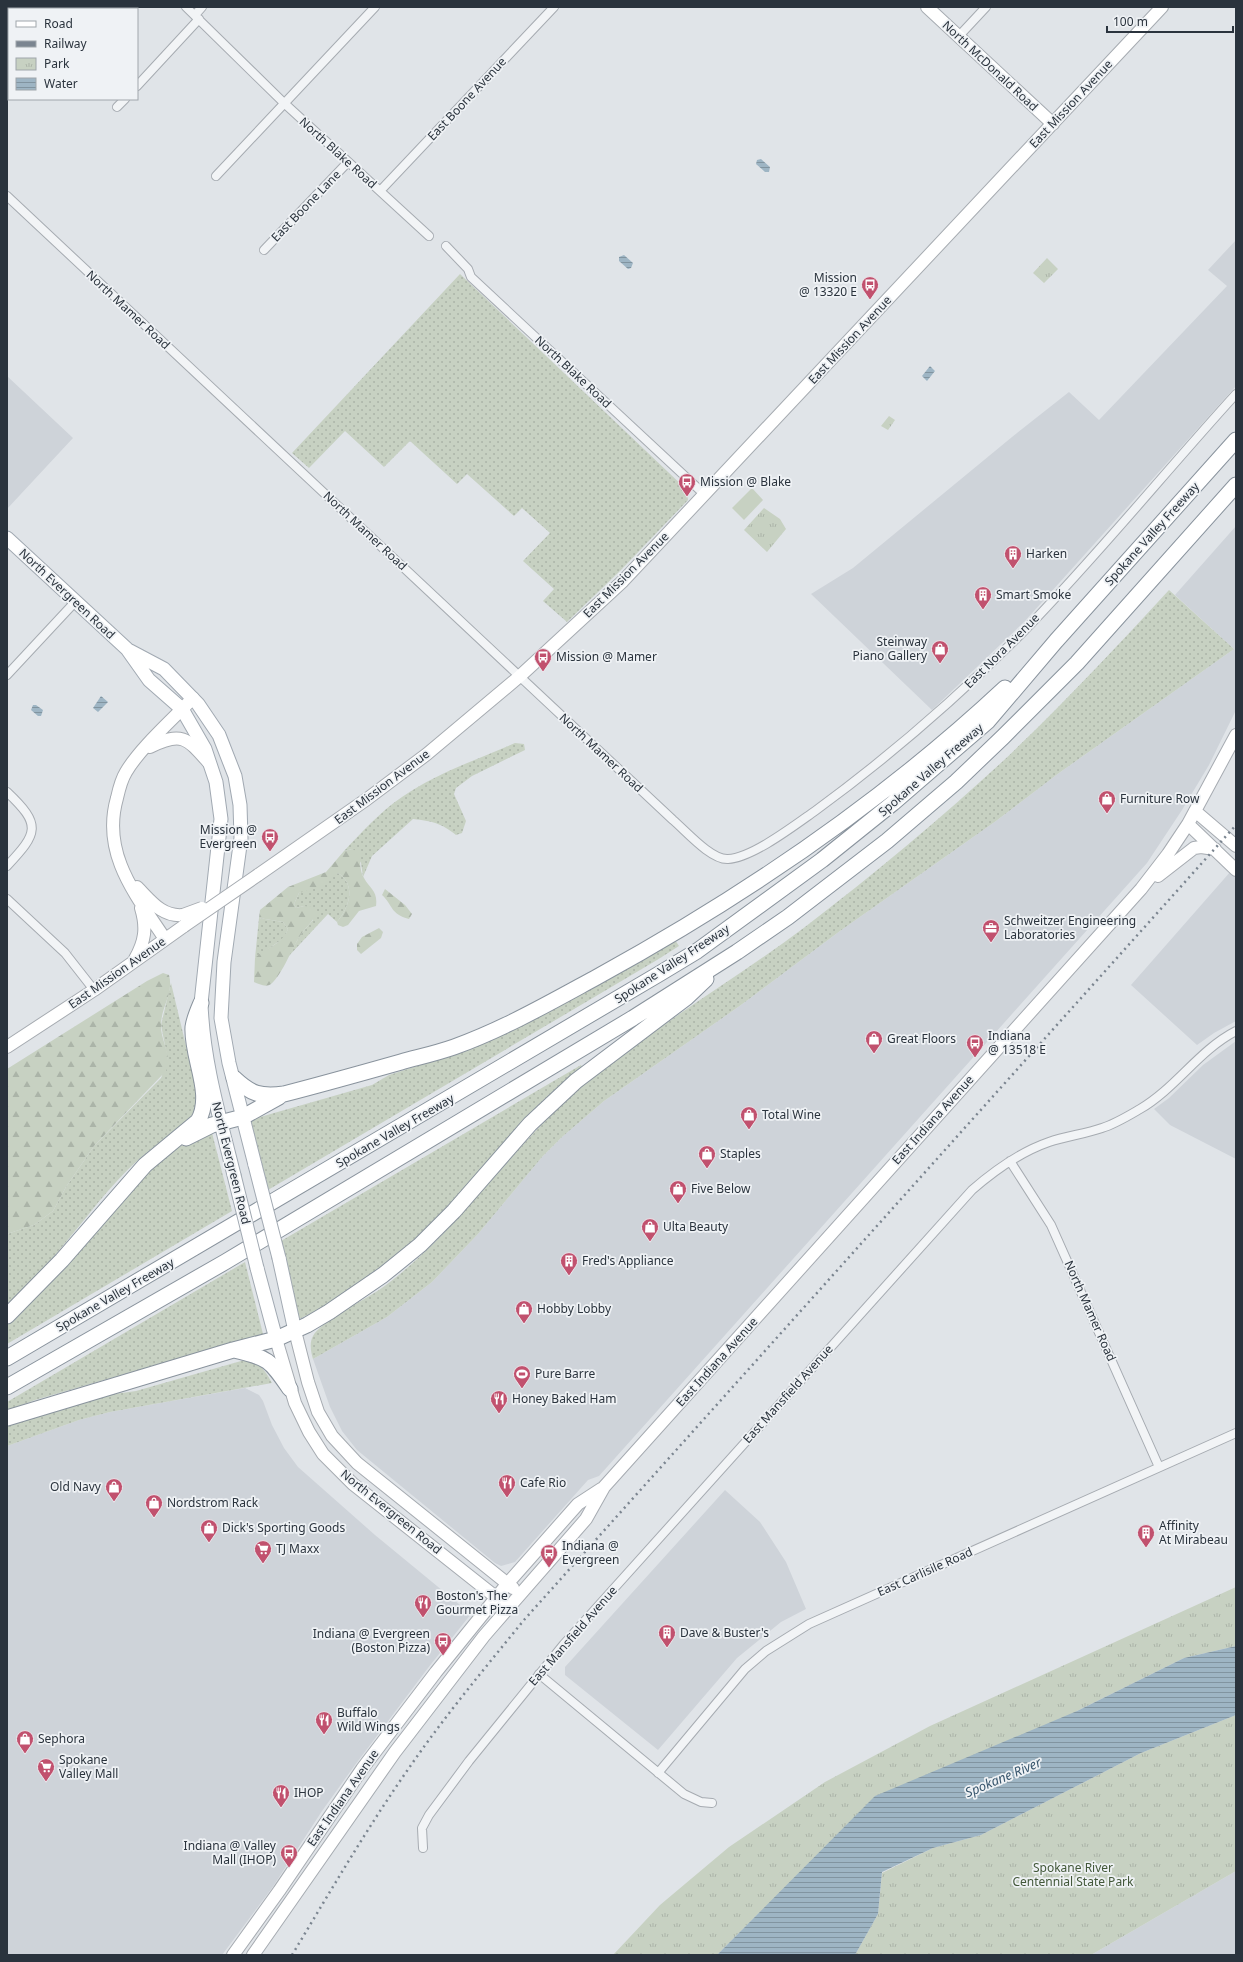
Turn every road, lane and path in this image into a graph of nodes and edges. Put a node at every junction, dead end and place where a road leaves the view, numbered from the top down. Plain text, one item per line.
1 (186, 7) edge
2 (202, 7) edge
3 (375, 7) edge
4 (554, 7) edge
5 (927, 7) edge
6 (986, 7) edge
7 (1162, 7) edge
8 (197, 17) junction
9 (958, 36) junction
10 (138, 85) edge
11 (124, 100) edge
12 (284, 103) junction
13 (117, 107) dead end
14 (1053, 124) junction
15 (348, 162) junction
16 (216, 176) dead end
17 (380, 191) junction
18 (7, 196) edge
19 (429, 236) dead end
20 (446, 246) dead end
21 (264, 250) dead end
22 (1236, 394) edge
23 (1236, 440) edge
24 (1236, 485) edge
25 (704, 494) junction
26 (7, 538) edge
27 (75, 602) junction
28 (1056, 641) junction
29 (127, 649) junction
30 (7, 674) edge
31 (520, 676) junction
32 (193, 698) junction
33 (182, 709) junction
34 (1236, 735) edge
35 (145, 749) junction
36 (211, 766) junction
37 (7, 792) edge
38 (1195, 811) junction
39 (1188, 824) junction
40 (1236, 846) edge
41 (1215, 849) junction
42 (727, 859) joint
43 (7, 866) edge
44 (1236, 870) edge
45 (124, 874) junction
46 (1141, 889) junction
47 (7, 899) edge
48 (140, 901) junction
49 (183, 921) junction
50 (165, 939) junction
51 (737, 952) junction
52 (135, 960) junction
53 (94, 990) junction
54 (201, 1003) junction
55 (1236, 1030) edge
56 (7, 1048) edge
57 (234, 1078) junction
58 (284, 1094) junction
59 (243, 1117) junction
60 (221, 1123) junction
61 (160, 1152) junction
62 (1010, 1161) junction
63 (7, 1316) edge
64 (295, 1331) junction
65 (276, 1338) junction
66 (233, 1350) junction
67 (7, 1358) edge
68 (7, 1387) edge
69 (290, 1389) junction
70 (7, 1418) edge
71 (1236, 1433) edge
72 (1159, 1467) junction
73 (604, 1487) junction
74 (508, 1583) junction
75 (520, 1594) junction
76 (496, 1597) junction
77 (509, 1608) junction
78 (540, 1674) junction
79 (658, 1773) junction
80 (712, 1803) dead end
81 (423, 1848) dead end
82 (233, 1955) edge
83 (253, 1955) edge

1 - 8 street, North Blake Road
2 - 8 street
3 - 12 street
4 - 17 street, East Boone Avenue
5 - 9 main road, North McDonald Road
6 - 9 street
7 - 14 main road, East Mission Avenue
8 - 10 street
8 - 12 street, North Blake Road
9 - 14 main road, North McDonald Road
11 - 13 street
12 - 15 street, North Blake Road
12 - 16 street
14 - 25 main road, East Mission Avenue
15 - 17 street, North Blake Road
15 - 21 street, East Boone Lane
17 - 19 street, North Blake Road
18 - 31 street, North Mamer Road
20 - 25 street, North Blake Road
22 - 42 street, East Nora Avenue
23 - 28 highway, Spokane Valley Freeway
24 - 51 highway, Spokane Valley Freeway
25 - 31 main road, East Mission Avenue
26 - 27 main road, North Evergreen Road
27 - 29 main road, North Evergreen Road
27 - 30 street
28 - 58 highway
28 - 67 highway, Spokane Valley Freeway
29 - 32 main road, North Evergreen Road
29 - 33 main road, North Evergreen Road
31 - 42 street, North Mamer Road
31 - 49 main road, East Mission Avenue, bridge
32 - 33 main road
32 - 57 main road, North Evergreen Road
33 - 35 main road
33 - 36 main road, North Evergreen Road
34 - 38 main road, East Indiana Avenue
35 - 36 main road
35 - 45 main road
36 - 54 main road, North Evergreen Road
37 - 43 street
38 - 39 main road, East Indiana Avenue
38 - 40 main road
39 - 41 main road
39 - 46 main road, East Indiana Avenue
41 - 44 main road
41 - 46 main road
45 - 48 main road
45 - 49 main road
46 - 73 main road, East Indiana Avenue
47 - 53 street
48 - 50 main road
48 - 52 main road
49 - 50 main road, East Mission Avenue
50 - 52 main road, East Mission Avenue
51 - 64 highway
51 - 68 highway, Spokane Valley Freeway
52 - 53 main road, East Mission Avenue
53 - 56 main road, East Mission Avenue
54 - 60 main road, North Evergreen Road
54 - 61 highway
55 - 62 street, East Mansfield Avenue
57 - 58 highway
57 - 59 main road, North Evergreen Road
58 - 59 highway
59 - 60 highway
59 - 64 main road, North Evergreen Road, bridge
60 - 61 highway
60 - 65 main road, North Evergreen Road, bridge
61 - 63 highway
62 - 72 street, North Mamer Road
62 - 78 street, East Mansfield Avenue
64 - 65 highway
64 - 74 main road, North Evergreen Road
65 - 66 highway
65 - 69 main road, North Evergreen Road
66 - 69 highway
66 - 70 highway
69 - 76 main road, North Evergreen Road
71 - 72 street, East Carlisile Road
72 - 79 street, East Carlisile Road
73 - 74 main road, East Indiana Avenue
73 - 75 main road, East Indiana Avenue
74 - 75 main road, North Evergreen Road
74 - 76 main road, East Indiana Avenue
75 - 77 main road, East Indiana Avenue
76 - 77 main road, North Evergreen Road
76 - 82 main road, East Indiana Avenue
77 - 83 main road, East Indiana Avenue
78 - 79 street
78 - 81 street, East Mansfield Avenue
79 - 80 street

